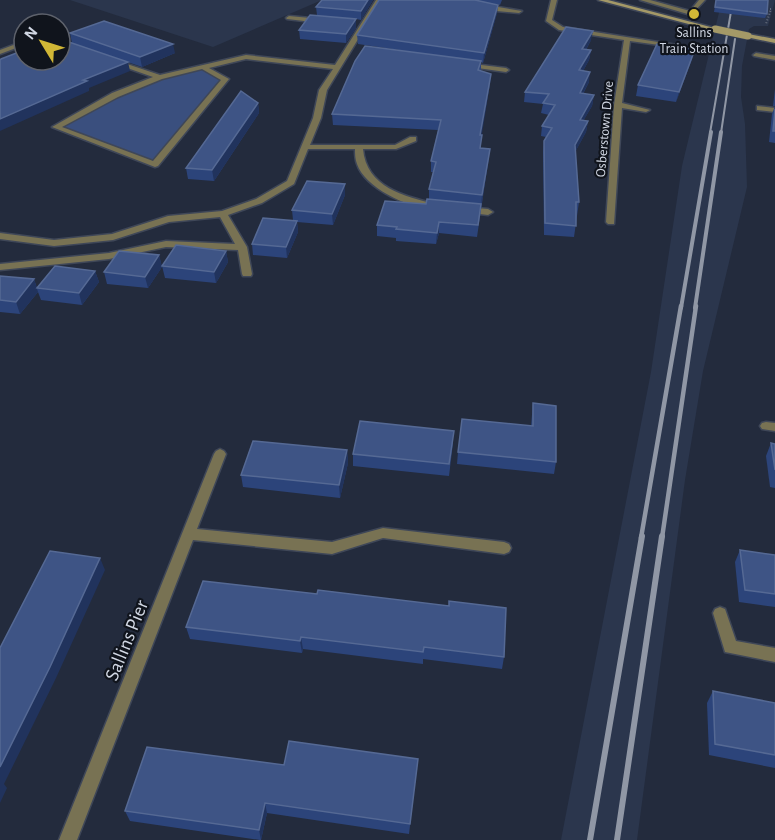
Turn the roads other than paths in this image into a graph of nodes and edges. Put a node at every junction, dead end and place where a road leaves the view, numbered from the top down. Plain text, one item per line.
1 (379, 0) edge
2 (449, 0) edge
3 (554, 0) edge
4 (601, 0) edge
5 (646, 0) edge
6 (702, 0) edge
7 (519, 11) dead end
8 (289, 18) dead end
9 (331, 22) edge
10 (352, 24) edge
11 (363, 24) junction
12 (627, 39) junction
13 (775, 41) edge
14 (675, 45) edge
15 (347, 48) junction
16 (357, 49) edge
17 (756, 55) dead end
18 (105, 58) edge
19 (775, 58) edge
20 (458, 65) edge
21 (203, 67) junction
22 (336, 67) junction
23 (506, 70) dead end
24 (160, 77) junction
25 (618, 105) junction
26 (760, 108) dead end
27 (646, 110) dead end
28 (775, 110) edge
29 (413, 139) dead end
30 (307, 147) junction
31 (359, 147) junction
32 (442, 207) edge
33 (453, 208) edge
34 (488, 212) dead end
35 (223, 214) junction
36 (611, 222) dead end
37 (0, 236) edge
38 (243, 247) junction
39 (0, 267) edge
40 (247, 274) dead end
41 (220, 454) dead end
42 (190, 534) junction
43 (504, 548) dead end
44 (720, 613) dead end
45 (775, 655) edge
46 (68, 840) edge

1 - 11 street
2 - 7 street
3 - 12 street
4 - 13 street, bridge
5 - 6 street
8 - 9 street
10 - 11 street
11 - 15 street
12 - 14 street
12 - 25 street, Osberstown Drive
15 - 16 street
15 - 22 street
17 - 19 street
18 - 24 street
20 - 23 street
21 - 22 street
21 - 24 street
21 - 24 street
22 - 30 street
25 - 27 street
25 - 36 street, Osberstown Drive
26 - 28 street
29 - 31 street
30 - 31 street
30 - 35 street
31 - 32 street
33 - 34 street
35 - 37 street
35 - 38 street
38 - 39 street
38 - 40 street
41 - 42 street, Sallins Pier
42 - 43 street
42 - 46 street, Sallins Pier
44 - 45 street

